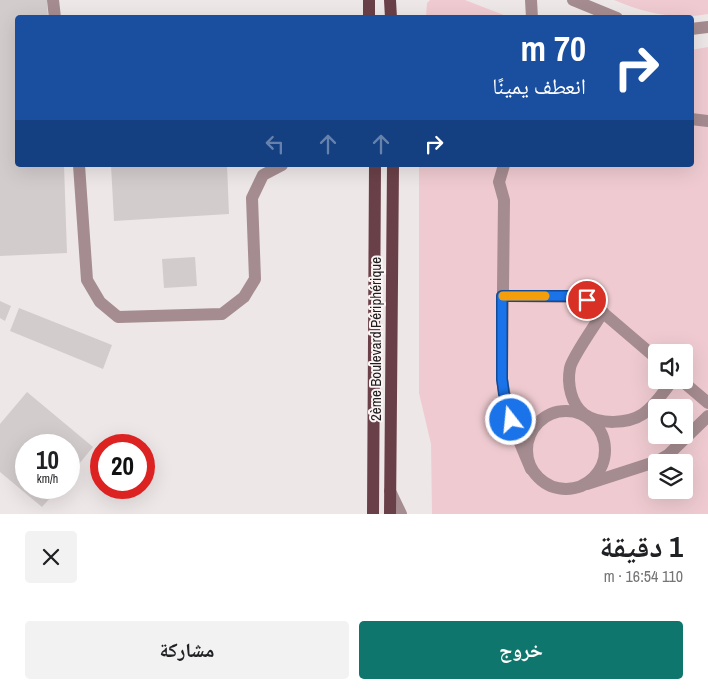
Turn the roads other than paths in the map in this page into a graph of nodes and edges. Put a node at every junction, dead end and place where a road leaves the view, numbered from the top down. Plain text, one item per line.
1 (53, 0) edge
2 (368, 0) edge
3 (390, 0) edge
4 (531, 0) edge
5 (572, 0) edge
6 (55, 15) edge
7 (369, 15) edge
8 (391, 15) edge
9 (532, 15) edge
10 (608, 15) edge
11 (708, 27) edge
12 (694, 29) edge
13 (694, 119) edge
14 (708, 121) edge
15 (79, 167) edge
16 (278, 167) edge
17 (375, 167) edge
18 (393, 167) edge
19 (503, 167) edge
20 (502, 296) junction
21 (603, 312) junction
22 (648, 351) edge
23 (666, 389) edge
24 (692, 389) edge
25 (708, 403) edge
26 (585, 414) junction
27 (708, 416) edge
28 (531, 469) junction
29 (580, 486) junction
30 (390, 491) junction
31 (373, 514) edge
32 (390, 514) edge
33 (401, 514) edge

1 - 6 street
2 - 7 main road
3 - 8 main road
4 - 9 street
5 - 10 street
11 - 12 street
13 - 14 street
15 - 16 street
17 - 31 main road, 2ème Boulevard Périphérique
18 - 30 main road, 2ème Boulevard Périphérique
19 - 20 street
20 - 21 street
20 - 28 street
21 - 22 street
21 - 26 street
23 - 26 street
24 - 25 street
26 - 28 street
26 - 29 street
27 - 29 street
28 - 29 street
30 - 32 main road, 2ème Boulevard Périphérique
30 - 33 street

